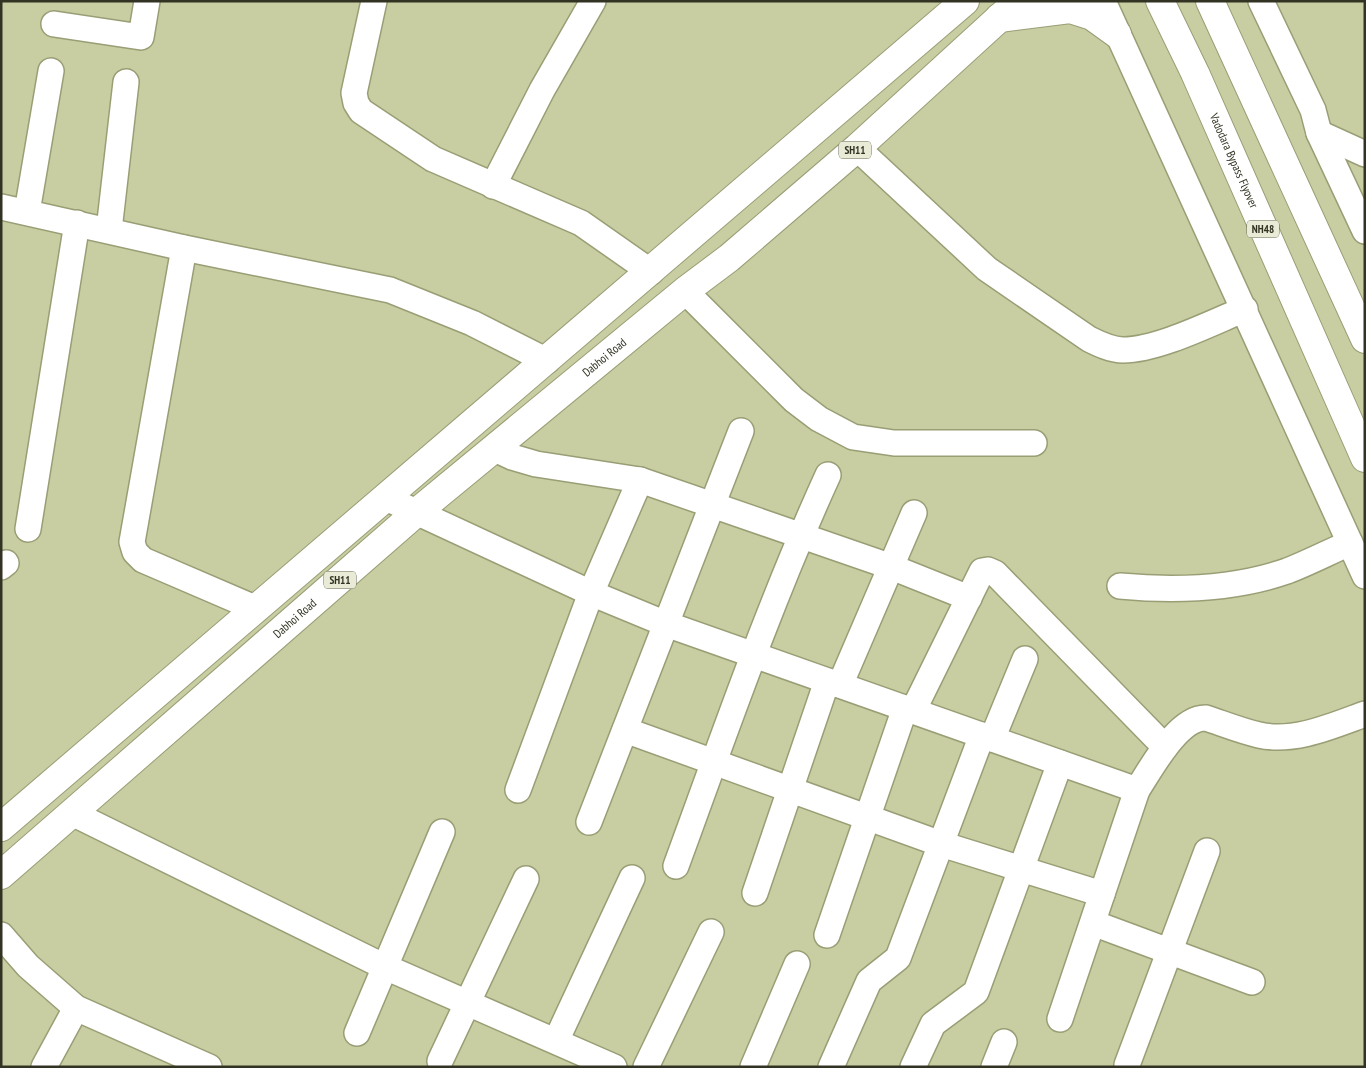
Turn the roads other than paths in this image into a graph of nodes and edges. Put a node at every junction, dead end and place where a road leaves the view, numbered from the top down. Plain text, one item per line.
1 (147, 1) edge
2 (374, 1) edge
3 (593, 1) edge
4 (1103, 1) edge
5 (1160, 1) edge
6 (1210, 1) edge
7 (1260, 1) edge
8 (958, 3) edge
9 (1008, 9) edge
10 (54, 24) dead end
11 (1117, 34) junction
12 (51, 71) dead end
13 (126, 82) dead end
14 (1319, 134) junction
15 (857, 148) junction
16 (1365, 154) edge
17 (493, 186) junction
18 (1, 206) edge
19 (27, 212) junction
20 (77, 223) junction
21 (109, 230) junction
22 (1365, 231) edge
23 (184, 248) junction
24 (651, 272) junction
25 (685, 291) junction
26 (1244, 309) junction
27 (1365, 339) edge
28 (547, 360) junction
29 (740, 431) dead end
30 (1034, 443) dead end
31 (495, 449) junction
32 (1365, 458) edge
33 (828, 475) dead end
34 (640, 480) junction
35 (386, 498) junction
36 (712, 504) junction
37 (417, 512) junction
38 (914, 513) dead end
39 (28, 529) dead end
40 (800, 536) junction
41 (1350, 543) junction
42 (889, 566) junction
43 (1365, 576) edge
44 (1120, 586) dead end
45 (591, 593) junction
46 (969, 598) junction
47 (257, 609) junction
48 (666, 624) junction
49 (753, 655) junction
50 (1025, 659) dead end
51 (834, 683) junction
52 (909, 710) junction
53 (1365, 714) edge
54 (625, 730) junction
55 (987, 737) junction
56 (1165, 747) junction
57 (714, 762) junction
58 (1060, 763) junction
59 (791, 788) junction
60 (518, 790) dead end
61 (1137, 790) junction
62 (74, 814) junction
63 (867, 818) junction
64 (589, 822) dead end
65 (1, 827) edge
66 (442, 832) dead end
67 (941, 844) junction
68 (1207, 851) dead end
69 (676, 866) dead end
70 (1021, 869) junction
71 (1, 875) edge
72 (632, 878) dead end
73 (526, 880) dead end
74 (755, 893) dead end
75 (1102, 894) junction
76 (1093, 923) junction
77 (711, 932) dead end
78 (1, 935) edge
79 (827, 935) dead end
80 (1169, 951) junction
81 (797, 964) dead end
82 (384, 966) junction
83 (1252, 982) dead end
84 (467, 1002) junction
85 (76, 1008) junction
86 (1060, 1019) dead end
87 (357, 1033) dead end
88 (556, 1041) junction
89 (1004, 1042) dead end
90 (173, 1059) edge
91 (440, 1061) dead end
92 (1128, 1065) dead end
93 (44, 1067) edge
94 (209, 1067) edge
95 (614, 1067) edge
96 (646, 1067) edge
97 (753, 1067) edge
98 (831, 1067) edge
99 (913, 1067) edge
100 (994, 1067) edge

1 - 10 street
2 - 17 street
3 - 17 street
4 - 11 street
5 - 32 main road, Vadodara Bypass Flyover / NH48
6 - 27 main road
7 - 14 street
8 - 24 main road, SH11
9 - 11 main road
9 - 15 main road, SH11
11 - 26 street
12 - 19 street
13 - 21 street
14 - 16 street
14 - 22 street
15 - 25 main road, SH11
15 - 26 street
17 - 24 street
18 - 19 street
19 - 20 street
20 - 21 street
20 - 39 street
21 - 23 street
23 - 28 street
23 - 47 street
24 - 28 main road, SH11
25 - 30 street
25 - 31 main road, Dabhoi Road / SH11
26 - 41 street
28 - 35 main road, SH11
29 - 36 street
31 - 34 street
31 - 37 main road, Dabhoi Road / SH11
33 - 40 street
34 - 36 street
34 - 45 street
35 - 37 street
35 - 47 main road, SH11
36 - 40 street
36 - 48 street
37 - 45 street
37 - 62 main road, Dabhoi Road / SH11
38 - 42 street
40 - 42 street
40 - 49 street
41 - 43 street
41 - 44 street
42 - 46 street
42 - 51 street
45 - 48 street
45 - 60 street
46 - 52 street
46 - 56 street
47 - 65 main road, SH11
48 - 49 street
48 - 54 street
49 - 51 street
49 - 57 street
50 - 55 street
51 - 52 street
51 - 59 street
52 - 55 street
52 - 63 street
53 - 56 street
54 - 57 street
54 - 64 street
55 - 58 street
55 - 67 street
56 - 61 street
57 - 59 street
57 - 69 street
58 - 61 street
58 - 70 street
59 - 63 street
59 - 74 street
61 - 75 street
62 - 71 main road, Dabhoi Road / SH11
62 - 82 street
63 - 67 street
63 - 79 street
66 - 82 street
67 - 70 street
67 - 98 street
68 - 80 street
70 - 75 street
70 - 99 street
72 - 88 street
73 - 84 street
75 - 76 street
76 - 80 street
76 - 86 street
77 - 96 street
78 - 85 street
80 - 83 street
80 - 92 street
81 - 97 street
82 - 84 street
82 - 87 street
84 - 88 street
84 - 91 street
85 - 90 street
85 - 93 street
88 - 95 street
89 - 100 street
90 - 94 street

